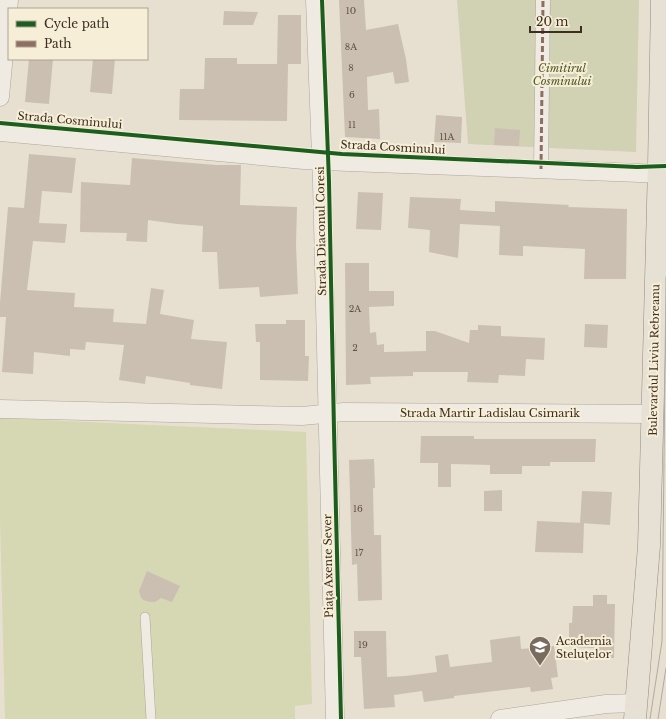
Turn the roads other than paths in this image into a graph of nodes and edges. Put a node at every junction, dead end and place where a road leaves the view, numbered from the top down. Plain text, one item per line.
1 (315, 0) edge
2 (543, 0) edge
3 (662, 0) edge
4 (8, 11) edge
5 (0, 97) edge
6 (0, 132) edge
7 (321, 161) junction
8 (541, 169) junction
9 (662, 174) edge
10 (0, 409) edge
11 (327, 413) junction
12 (653, 414) junction
13 (145, 617) dead end
14 (636, 711) edge
15 (151, 719) edge
16 (335, 719) edge
17 (500, 719) edge

1 - 7 street, Strada Diaconul Coresi
2 - 8 street
3 - 9 main road, Bulevardul Liviu Rebreanu
4 - 5 street
6 - 7 street, Strada Cosminului
7 - 8 street, Strada Cosminului
7 - 11 street, Strada Diaconul Coresi
8 - 9 street, Strada Cosminului
9 - 12 main road, Bulevardul Liviu Rebreanu
10 - 11 street
11 - 12 street, Strada Martir Ladislau Csimarik
11 - 16 street, Piața Axente Sever
12 - 14 main road, Bulevardul Liviu Rebreanu
13 - 15 lane
14 - 17 street

